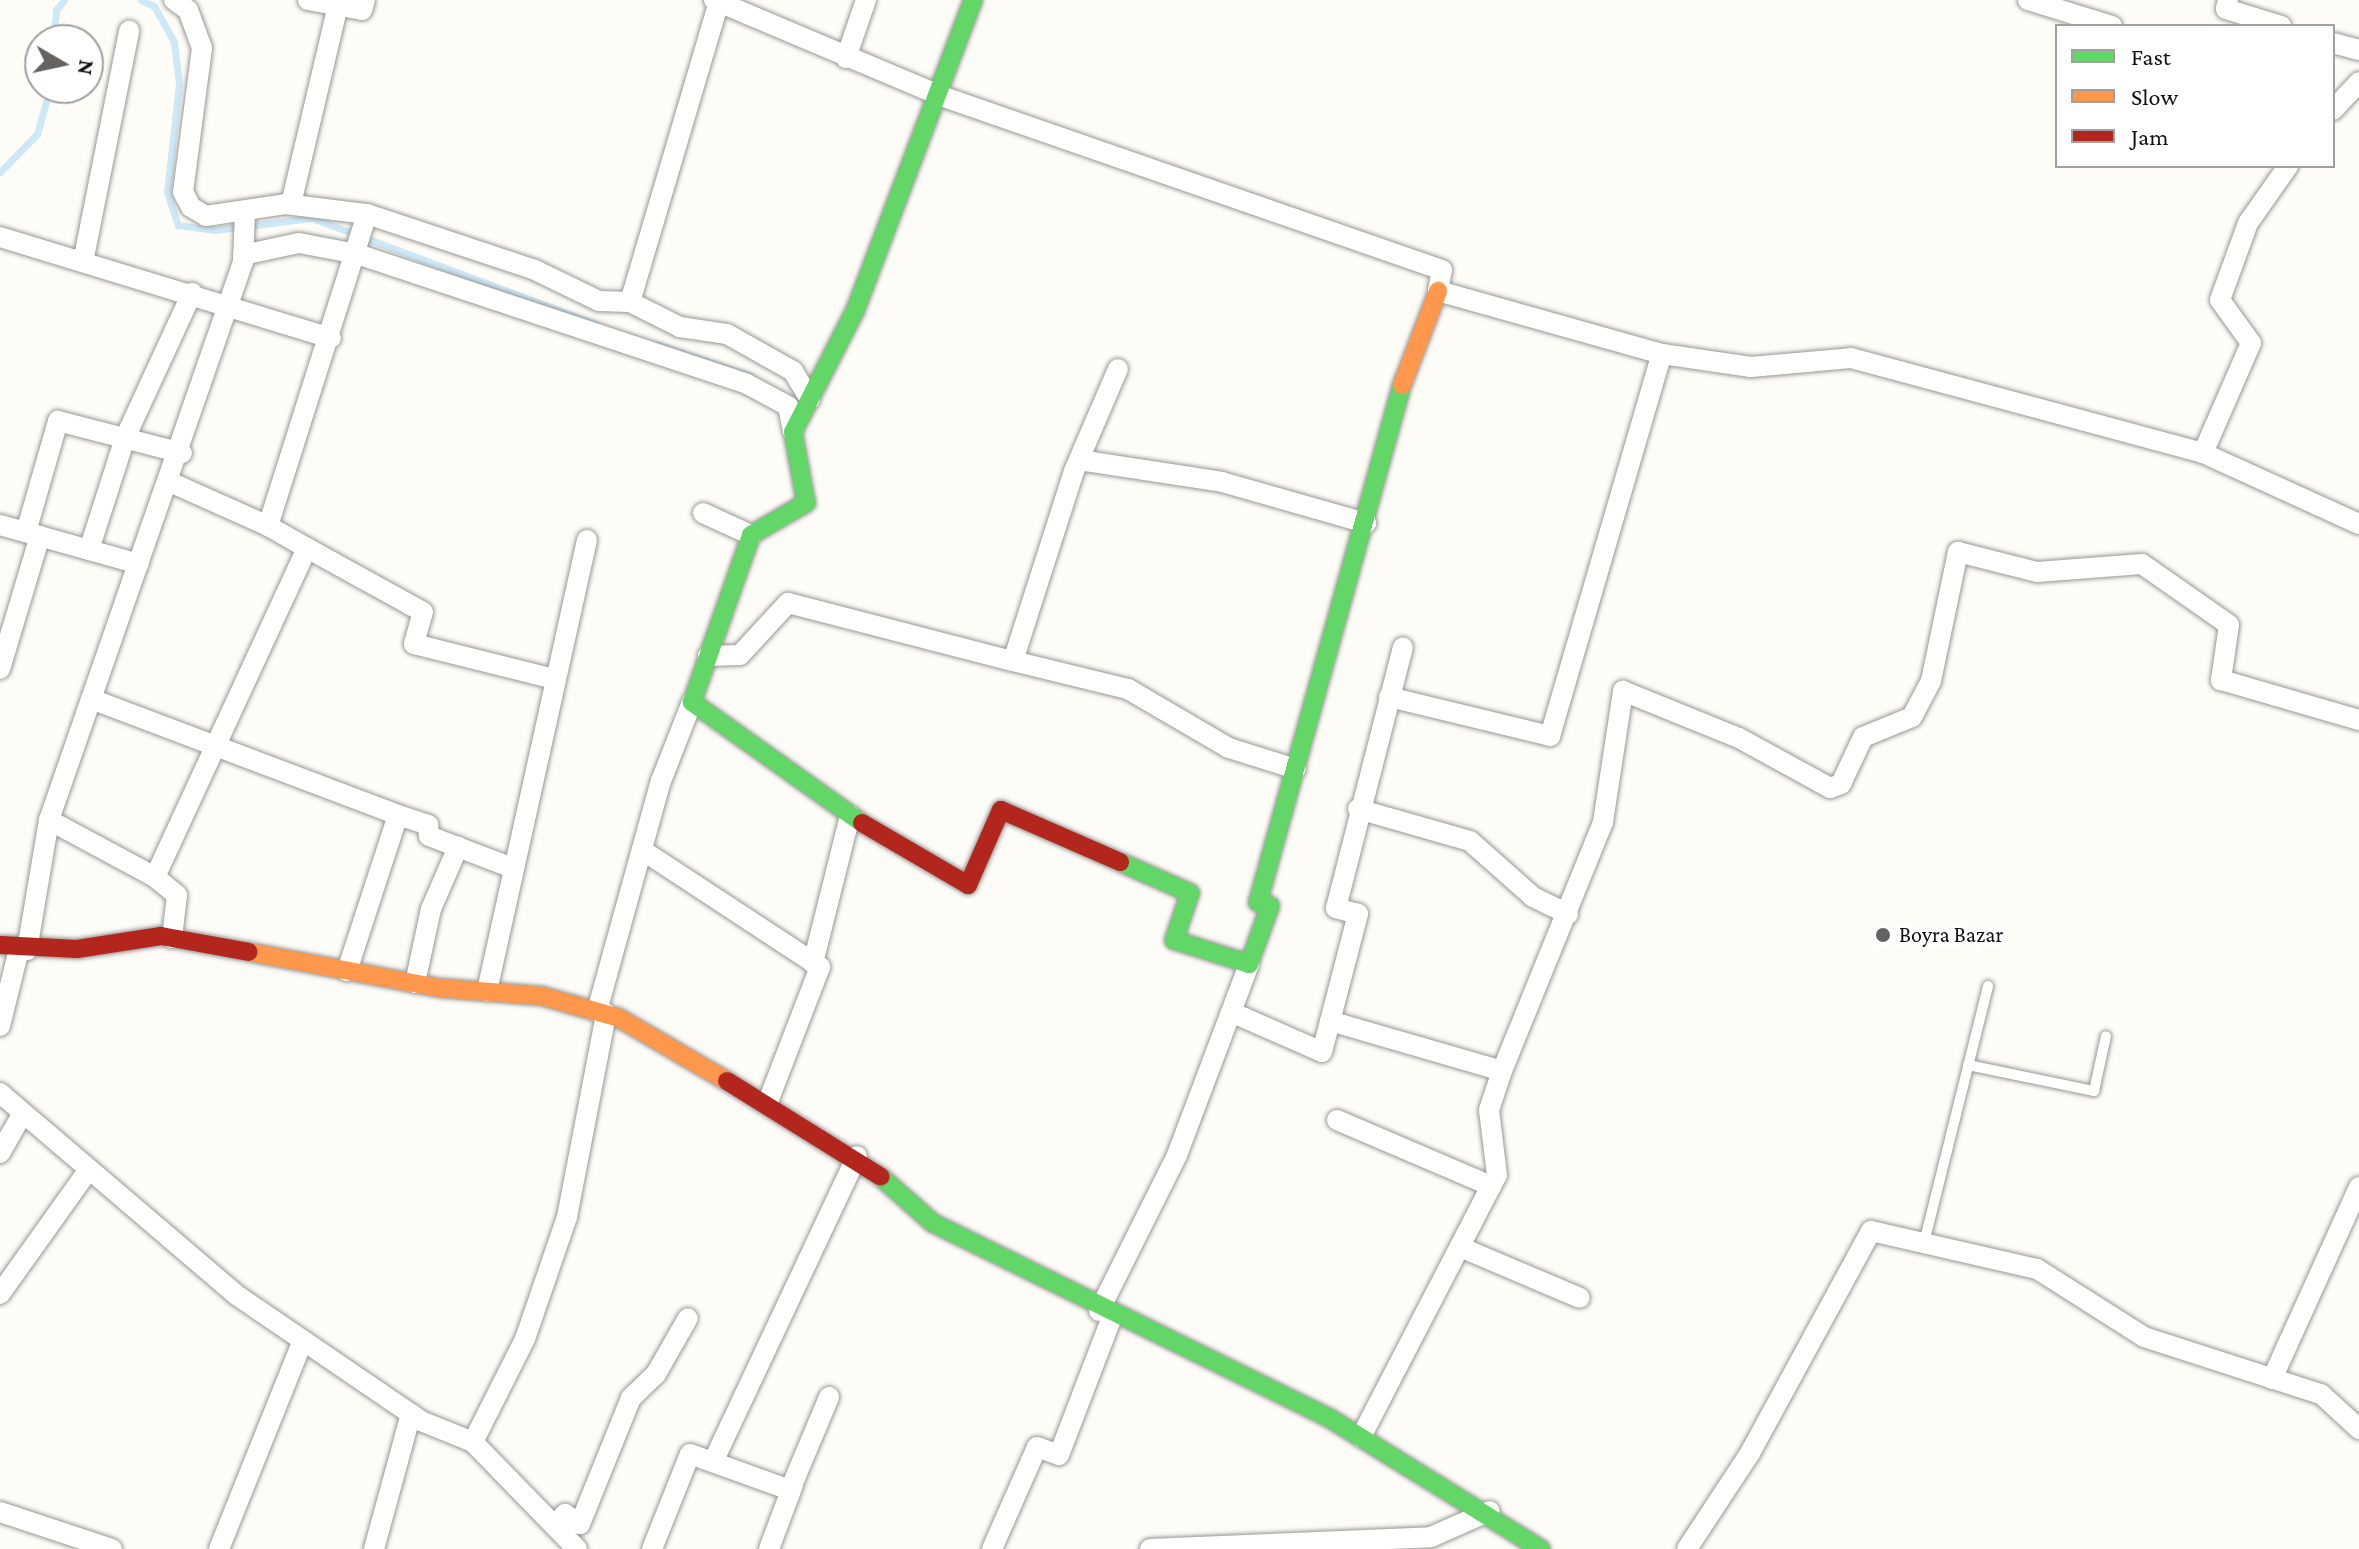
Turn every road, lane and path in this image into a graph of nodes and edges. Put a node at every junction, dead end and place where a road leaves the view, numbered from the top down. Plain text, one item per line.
1 (174, 0) edge
2 (308, 0) edge
3 (365, 0) edge
4 (866, 0) edge
5 (973, 0) edge
6 (2028, 0) edge
7 (716, 1) edge
8 (2227, 4) edge
9 (338, 5) junction
10 (2106, 24) edge
11 (2214, 24) edge
12 (2276, 24) edge
13 (129, 31) dead end
14 (2335, 44) edge
15 (2359, 50) edge
16 (846, 58) junction
17 (2359, 82) edge
18 (941, 96) junction
19 (2335, 108) edge
20 (2287, 168) edge
21 (291, 204) junction
22 (245, 213) junction
23 (367, 214) junction
24 (0, 237) edge
25 (358, 250) junction
26 (243, 252) junction
27 (83, 262) junction
28 (1438, 291) junction
29 (192, 293) junction
30 (630, 302) junction
31 (230, 305) junction
32 (331, 338) junction
33 (1662, 354) junction
34 (1118, 369) dead end
35 (810, 399) junction
36 (793, 432) junction
37 (125, 438) junction
38 (182, 453) junction
39 (2203, 453) junction
40 (1079, 460) junction
41 (172, 483) junction
42 (703, 513) dead end
43 (1366, 523) junction
44 (2359, 524) edge
45 (0, 525) edge
46 (268, 526) junction
47 (33, 534) junction
48 (751, 535) junction
49 (587, 540) dead end
50 (307, 548) junction
51 (89, 550) junction
52 (139, 564) junction
53 (1403, 647) dead end
54 (708, 656) junction
55 (1013, 661) junction
56 (0, 669) edge
57 (554, 679) junction
58 (1389, 697) junction
59 (91, 699) junction
60 (692, 702) junction
61 (2359, 720) edge
62 (215, 748) junction
63 (1296, 769) junction
64 (1358, 809) junction
65 (398, 815) junction
66 (850, 816) junction
67 (49, 820) junction
68 (458, 847) junction
69 (642, 850) junction
70 (510, 867) junction
71 (155, 877) junction
72 (1568, 914) junction
73 (172, 938) junction
74 (15, 948) edge
75 (813, 963) junction
76 (1249, 964) junction
77 (347, 971) junction
78 (415, 983) junction
79 (1988, 986) dead end
80 (487, 991) junction
81 (1231, 1012) junction
82 (601, 1013) junction
83 (1330, 1021) junction
84 (0, 1026) edge
85 (2106, 1036) dead end
86 (1968, 1065) junction
87 (1502, 1071) junction
88 (0, 1093) edge
89 (767, 1104) junction
90 (23, 1113) junction
91 (1337, 1120) dead end
92 (0, 1153) edge
93 (857, 1156) junction
94 (89, 1169) junction
95 (1491, 1186) junction
96 (2359, 1187) edge
97 (1924, 1243) junction
98 (1460, 1247) junction
99 (0, 1294) edge
100 (1580, 1298) dead end
101 (1106, 1314) junction
102 (688, 1318) dead end
103 (303, 1340) junction
104 (2272, 1379) junction
105 (829, 1397) dead end
106 (411, 1414) junction
107 (2359, 1429) edge
108 (1361, 1437) junction
109 (473, 1442) junction
110 (713, 1462) junction
111 (793, 1485) junction
112 (1490, 1511) junction
113 (0, 1512) edge
114 (555, 1525) junction
115 (112, 1549) edge
116 (219, 1549) edge
117 (374, 1549) edge
118 (577, 1549) edge
119 (652, 1549) edge
120 (769, 1549) edge
121 (992, 1549) edge
122 (1150, 1549) edge
123 (1541, 1549) edge
124 (1687, 1549) edge

1 - 22 street
2 - 9 street
3 - 9 street
4 - 16 street
5 - 18 street
6 - 10 street
7 - 16 street
7 - 30 street
8 - 11 street
8 - 12 street
9 - 21 street
13 - 27 street
14 - 15 street
16 - 18 street
17 - 19 street
18 - 28 street
18 - 35 street
20 - 39 street
21 - 22 street
21 - 23 street
22 - 26 street
23 - 25 street
23 - 30 street
24 - 27 street
25 - 26 street
25 - 32 street
25 - 36 street
26 - 31 street
27 - 29 street
28 - 33 street
28 - 43 street
29 - 31 street
29 - 37 street
30 - 35 street
31 - 32 street
31 - 38 street
32 - 46 street
33 - 39 street
33 - 58 street
34 - 40 street
35 - 36 street
36 - 48 street
37 - 38 street
37 - 47 street
37 - 51 street
38 - 41 street
39 - 44 street
40 - 43 street
40 - 55 street
41 - 46 street
41 - 52 street
42 - 48 street
43 - 63 street
45 - 47 street
46 - 50 street
47 - 51 street
47 - 56 street
48 - 54 street
49 - 57 street
50 - 57 street
50 - 62 street
51 - 52 street
52 - 59 street
53 - 58 street
54 - 55 street
54 - 60 street
55 - 63 street
57 - 70 street
58 - 64 street
59 - 62 street
59 - 67 street
60 - 66 street
60 - 69 street
61 - 72 street
62 - 65 street
62 - 71 street
63 - 76 street
64 - 72 street
64 - 83 street
65 - 68 street
65 - 77 street
66 - 75 street
66 - 76 street
67 - 71 street
67 - 74 street
68 - 70 street
68 - 78 street
69 - 75 street
69 - 82 street
70 - 80 street
71 - 73 street
72 - 87 street
73 - 74 street
73 - 77 street
74 - 84 street
75 - 89 street
76 - 81 street
77 - 78 street
78 - 80 street
79 - 86 lane
80 - 82 street
81 - 83 street
81 - 101 street
82 - 89 street
82 - 109 street
83 - 87 street
85 - 86 lane
86 - 97 lane
87 - 95 street
88 - 90 street
89 - 93 street
90 - 92 street
90 - 94 street
91 - 95 street
93 - 101 street
93 - 110 street
94 - 99 street
94 - 103 street
95 - 98 street
96 - 104 street
97 - 104 street
97 - 124 street
98 - 100 street
98 - 108 street
101 - 108 street
101 - 121 street
102 - 114 street
103 - 106 street
103 - 116 street
104 - 107 street
105 - 111 street
106 - 109 street
106 - 117 street
108 - 112 street
109 - 114 street
110 - 111 street
110 - 119 street
111 - 120 street
112 - 122 street
112 - 123 street
113 - 115 street
114 - 118 street

